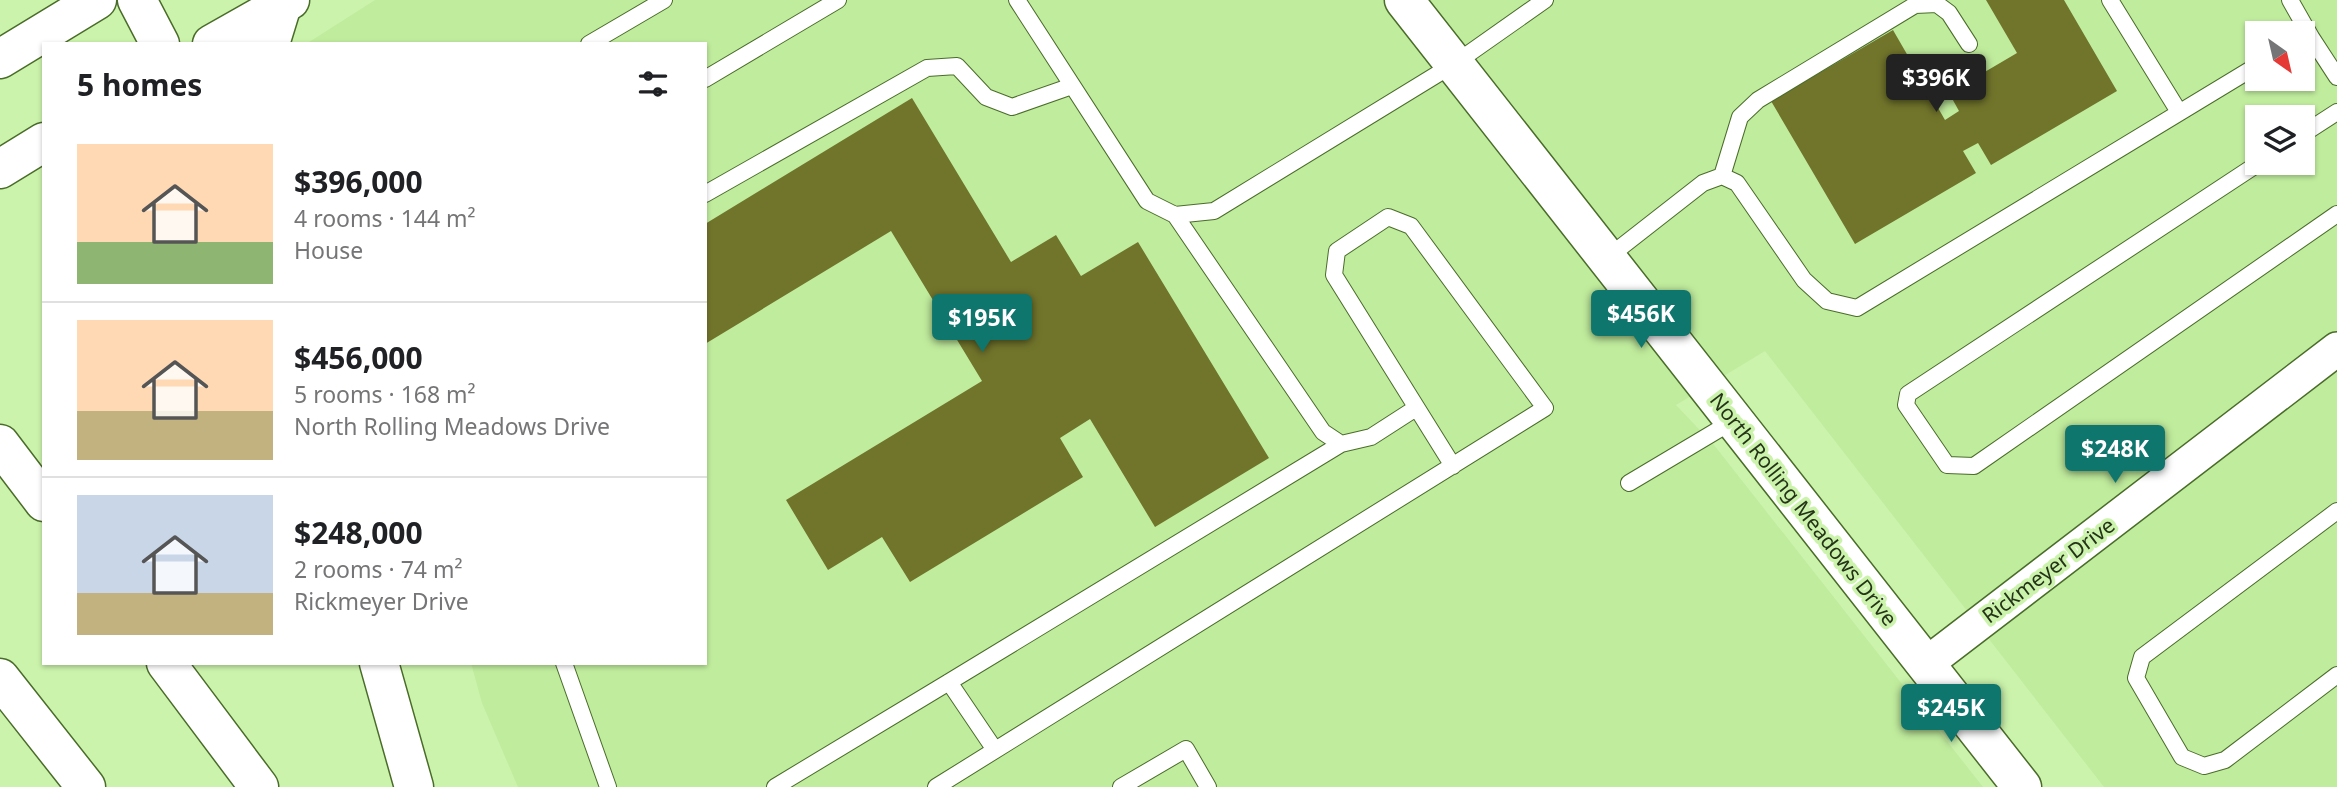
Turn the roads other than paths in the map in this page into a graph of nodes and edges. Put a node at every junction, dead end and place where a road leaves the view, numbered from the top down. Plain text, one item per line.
1 (97, 0) edge
2 (137, 0) edge
3 (664, 0) edge
4 (838, 0) edge
5 (1017, 0) edge
6 (1404, 0) edge
7 (1545, 0) edge
8 (2110, 0) edge
9 (2290, 0) edge
10 (286, 2) edge
11 (2299, 21) edge
12 (159, 42) edge
13 (216, 42) edge
14 (271, 42) edge
15 (592, 42) edge
16 (1969, 44) dead end
17 (2315, 49) edge
18 (0, 59) edge
19 (1454, 64) junction
20 (2245, 73) edge
21 (2337, 77) edge
22 (707, 78) edge
23 (1072, 86) junction
24 (2179, 112) junction
25 (2337, 112) edge
26 (2315, 126) edge
27 (42, 143) edge
28 (0, 169) edge
29 (2245, 172) edge
30 (1722, 176) junction
31 (707, 193) edge
32 (1175, 215) junction
33 (2337, 215) edge
34 (1607, 258) junction
35 (2337, 349) edge
36 (1416, 408) junction
37 (1733, 421) junction
38 (0, 444) edge
39 (1341, 444) junction
40 (1452, 466) junction
41 (1629, 483) dead end
42 (42, 499) edge
43 (2337, 510) edge
44 (1926, 664) junction
45 (168, 665) edge
46 (380, 665) edge
47 (565, 665) edge
48 (2337, 675) edge
49 (0, 678) edge
50 (949, 682) junction
51 (995, 750) junction
52 (86, 787) edge
53 (259, 787) edge
54 (414, 787) edge
55 (608, 787) edge
56 (775, 787) edge
57 (936, 787) edge
58 (1121, 787) edge
59 (1208, 787) edge
60 (2022, 787) edge

1 - 18 main road
2 - 12 main road
3 - 15 lane
4 - 22 lane
5 - 23 lane
6 - 19 main road, North Rolling Meadows Drive
7 - 19 lane
8 - 24 lane
9 - 11 lane
10 - 13 main road
10 - 14 main road
16 - 30 lane
17 - 21 lane
19 - 32 lane
19 - 34 main road, North Rolling Meadows Drive
20 - 24 lane
23 - 31 lane
23 - 32 lane
24 - 30 lane
25 - 26 lane
27 - 28 main road
29 - 33 lane
30 - 34 lane
32 - 39 lane
34 - 37 main road, North Rolling Meadows Drive
35 - 44 street, Rickmeyer Drive
36 - 39 lane
36 - 40 lane
36 - 40 lane
37 - 41 lane
37 - 44 main road, North Rolling Meadows Drive
38 - 42 main road
39 - 50 lane
40 - 51 lane
43 - 48 lane
44 - 60 main road, North Rolling Meadows Drive
45 - 53 main road
46 - 54 main road
47 - 55 lane
49 - 52 main road
50 - 51 lane
50 - 56 lane
51 - 57 lane
58 - 59 lane

